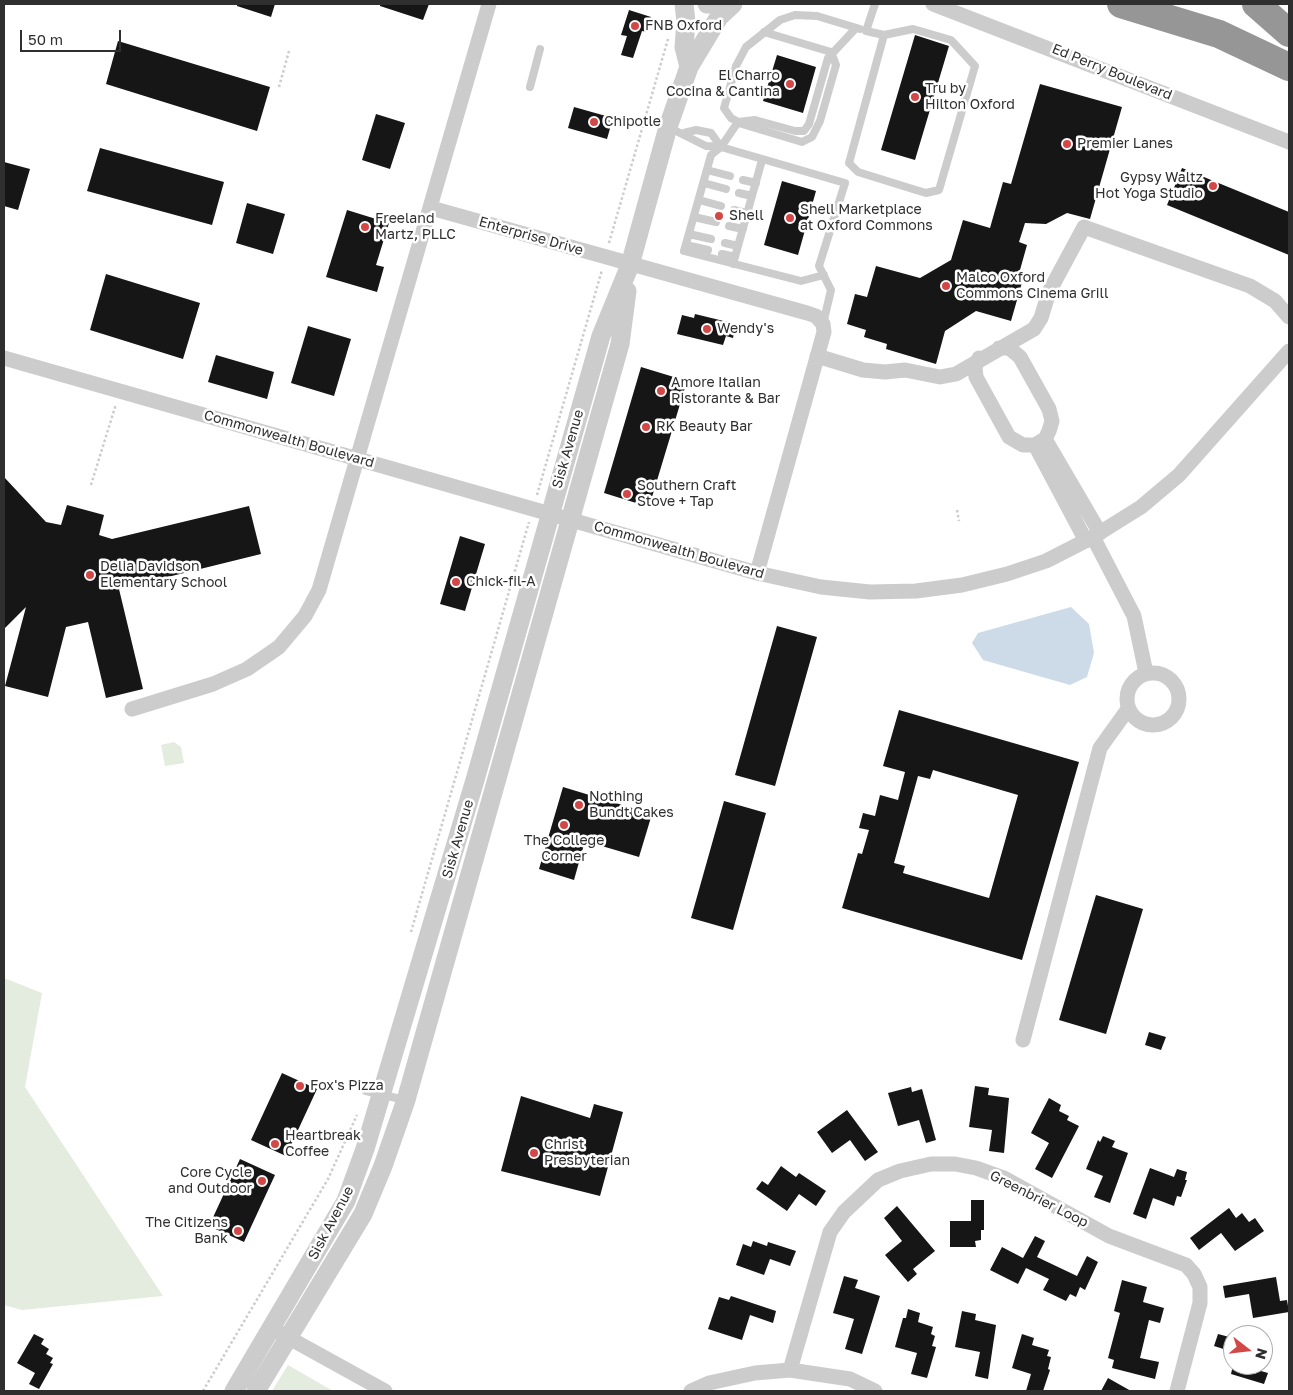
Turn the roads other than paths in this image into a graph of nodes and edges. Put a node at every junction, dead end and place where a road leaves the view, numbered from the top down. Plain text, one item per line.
1 (488, 4) edge
2 (684, 4) edge
3 (708, 4) edge
4 (732, 4) edge
5 (875, 4) edge
6 (933, 4) edge
7 (1121, 4) edge
8 (1256, 4) edge
9 (856, 28) junction
10 (866, 30) junction
11 (764, 32) junction
12 (1289, 33) edge
13 (884, 36) junction
14 (540, 49) dead end
15 (831, 52) junction
16 (689, 67) junction
17 (1289, 67) edge
18 (530, 87) dead end
19 (738, 122) junction
20 (676, 130) junction
21 (1289, 142) edge
22 (721, 147) junction
23 (762, 160) junction
24 (707, 170) junction
25 (730, 176) dead end
26 (742, 180) dead end
27 (704, 183) junction
28 (756, 183) junction
29 (726, 189) dead end
30 (739, 192) dead end
31 (752, 196) junction
32 (699, 200) junction
33 (721, 206) dead end
34 (431, 208) junction
35 (734, 210) dead end
36 (747, 213) junction
37 (694, 217) junction
38 (716, 222) dead end
39 (729, 226) dead end
40 (743, 229) junction
41 (689, 234) junction
42 (711, 239) dead end
43 (725, 242) dead end
44 (686, 244) junction
45 (738, 246) junction
46 (708, 250) dead end
47 (722, 254) dead end
48 (734, 260) junction
49 (630, 265) junction
50 (824, 276) junction
51 (1289, 317) edge
52 (823, 324) junction
53 (999, 348) junction
54 (1289, 350) edge
55 (817, 356) junction
56 (4, 358) edge
57 (979, 358) junction
58 (1040, 442) junction
59 (358, 459) junction
60 (541, 512) junction
61 (571, 521) junction
62 (1093, 537) junction
63 (757, 572) junction
64 (1146, 673) junction
65 (132, 709) dead end
66 (1128, 709) junction
67 (1023, 1040) dead end
68 (374, 1093) junction
69 (410, 1101) junction
70 (271, 1328) junction
71 (289, 1336) junction
72 (790, 1370) junction
73 (234, 1391) edge
74 (256, 1391) edge
75 (385, 1391) edge
76 (691, 1391) edge
77 (875, 1391) edge
78 (1177, 1391) edge

1 - 34 street
2 - 16 street
3 - 4 street, Sisk Avenue
4 - 16 street, Sisk Avenue
5 - 10 lane
6 - 21 street, Ed Perry Boulevard
7 - 17 highway
8 - 12 highway
9 - 10 lane
9 - 11 lane
9 - 15 lane
10 - 13 lane
11 - 15 lane
11 - 19 lane
13 - 13 lane
14 - 18 lane
15 - 19 lane
16 - 20 street, Sisk Avenue
19 - 22 lane
20 - 22 lane
20 - 22 lane
20 - 49 street, Sisk Avenue
22 - 23 lane
22 - 24 lane
23 - 28 lane
23 - 50 lane
24 - 25 lane
24 - 27 lane
26 - 28 lane
27 - 29 lane
27 - 32 lane
28 - 31 lane
30 - 31 lane
31 - 36 lane
32 - 33 lane
32 - 37 lane
34 - 49 street, Enterprise Drive
34 - 59 street
35 - 36 lane
36 - 40 lane
37 - 38 lane
37 - 41 lane
39 - 40 lane
40 - 45 lane
41 - 42 lane
41 - 44 lane
43 - 45 lane
44 - 46 lane
44 - 48 lane
45 - 48 lane
47 - 48 lane
48 - 50 lane
49 - 52 street, Enterprise Drive
49 - 60 street, Sisk Avenue
49 - 61 street, Sisk Avenue
50 - 52 lane
51 - 53 street
52 - 55 street
53 - 57 street
53 - 58 street
54 - 62 street, Commonwealth Boulevard
55 - 57 street
55 - 63 street
56 - 59 street, Commonwealth Boulevard
57 - 58 street
58 - 62 street
59 - 60 street, Commonwealth Boulevard
59 - 65 street
60 - 61 street, Commonwealth Boulevard
60 - 68 street, Sisk Avenue
61 - 63 street, Commonwealth Boulevard
61 - 69 street, Sisk Avenue
62 - 63 street, Commonwealth Boulevard
62 - 64 street
64 - 66 street
64 - 66 street
66 - 67 street
68 - 69 lane
68 - 70 street, Sisk Avenue
69 - 71 street, Sisk Avenue
70 - 71 street
70 - 73 street, Sisk Avenue
71 - 74 street, Sisk Avenue
71 - 75 street
72 - 76 street
72 - 77 street
72 - 78 street, Greenbrier Loop

